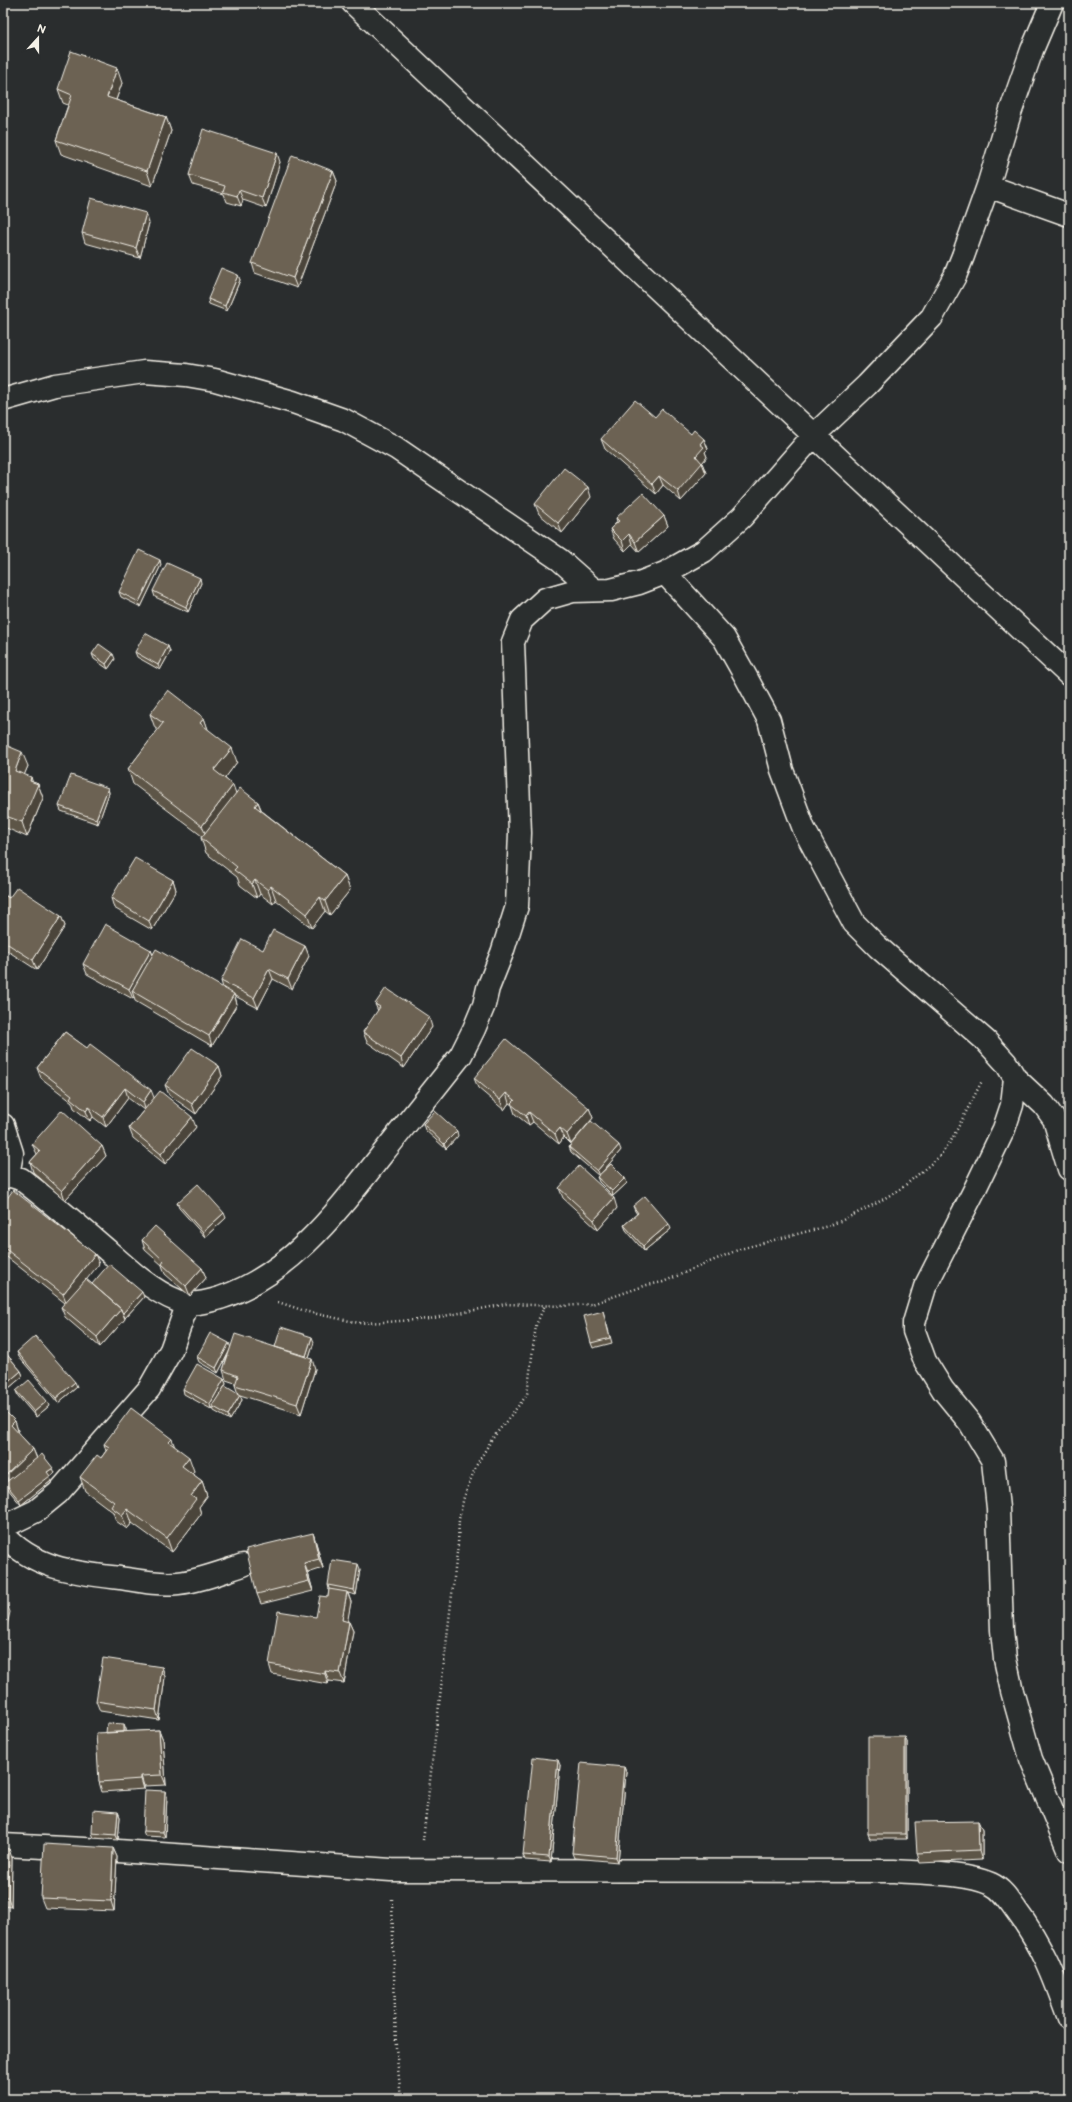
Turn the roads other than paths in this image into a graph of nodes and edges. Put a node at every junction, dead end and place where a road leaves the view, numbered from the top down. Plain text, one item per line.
1 (352, 3) edge
2 (1052, 3) edge
3 (988, 186) junction
4 (1069, 215) edge
5 (3, 400) edge
6 (813, 436) junction
7 (665, 573) junction
8 (594, 590) junction
9 (1069, 675) edge
10 (1015, 1078) junction
11 (3, 1125) edge
12 (1069, 1169) edge
13 (5, 1176) edge
14 (188, 1303) junction
15 (3, 1527) edge
16 (3, 1534) edge
17 (243, 1566) dead end
18 (3, 1845) edge
19 (1069, 1850) edge
20 (1069, 2018) edge

1 - 6 street
2 - 3 street
3 - 4 street
3 - 6 street
5 - 8 street
6 - 7 street
6 - 9 street
7 - 8 street
7 - 10 street
8 - 14 street
10 - 12 street
10 - 19 street
11 - 13 street
13 - 14 street
14 - 15 street
16 - 17 street
18 - 20 street

